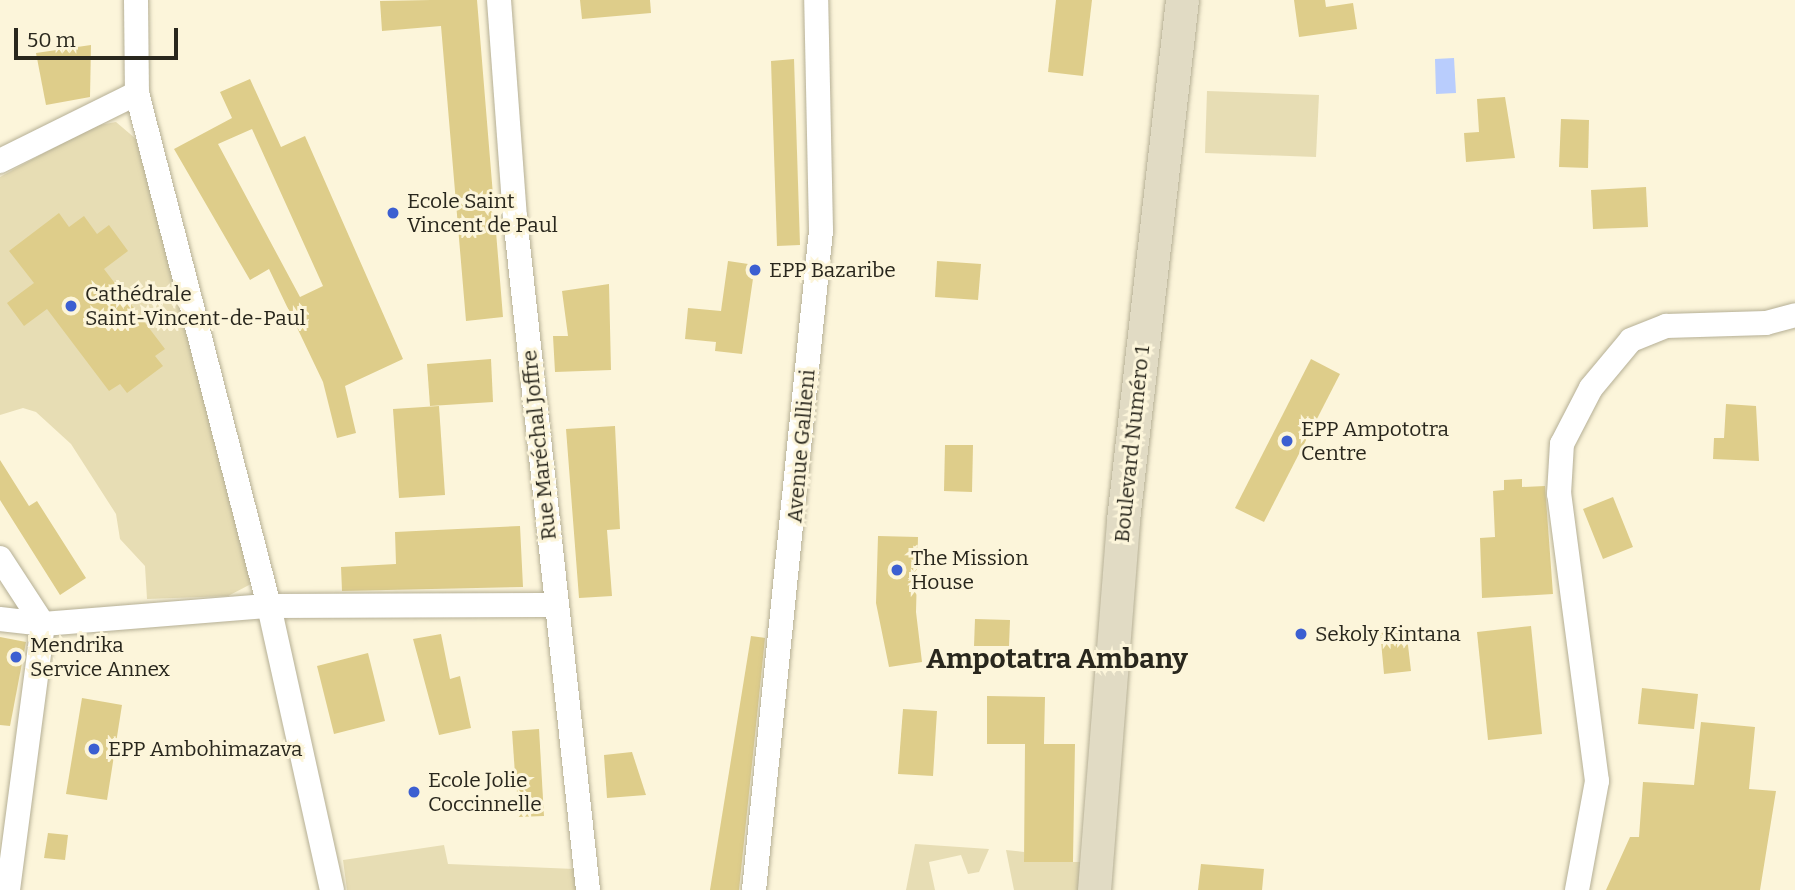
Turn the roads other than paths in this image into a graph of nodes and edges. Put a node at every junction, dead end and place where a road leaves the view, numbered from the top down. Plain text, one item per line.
1 (136, 0) edge
2 (499, 0) edge
3 (816, 0) edge
4 (1182, 0) edge
5 (136, 93) junction
6 (0, 161) edge
7 (1795, 315) edge
8 (0, 558) edge
9 (555, 605) junction
10 (270, 607) junction
11 (0, 619) edge
12 (43, 624) junction
13 (8, 890) edge
14 (332, 890) edge
15 (588, 890) edge
16 (754, 890) edge
17 (1094, 890) edge
18 (1577, 890) edge

1 - 5 street
2 - 9 street, Rue Maréchal Joffre
3 - 16 street, Avenue Gallieni
4 - 17 main road, Boulevard Numéro 1
5 - 6 street
5 - 10 street
7 - 18 street
8 - 12 street
9 - 10 street
9 - 15 street, Rue Maréchal Joffre
10 - 12 street
10 - 14 street
11 - 12 street
12 - 13 street

